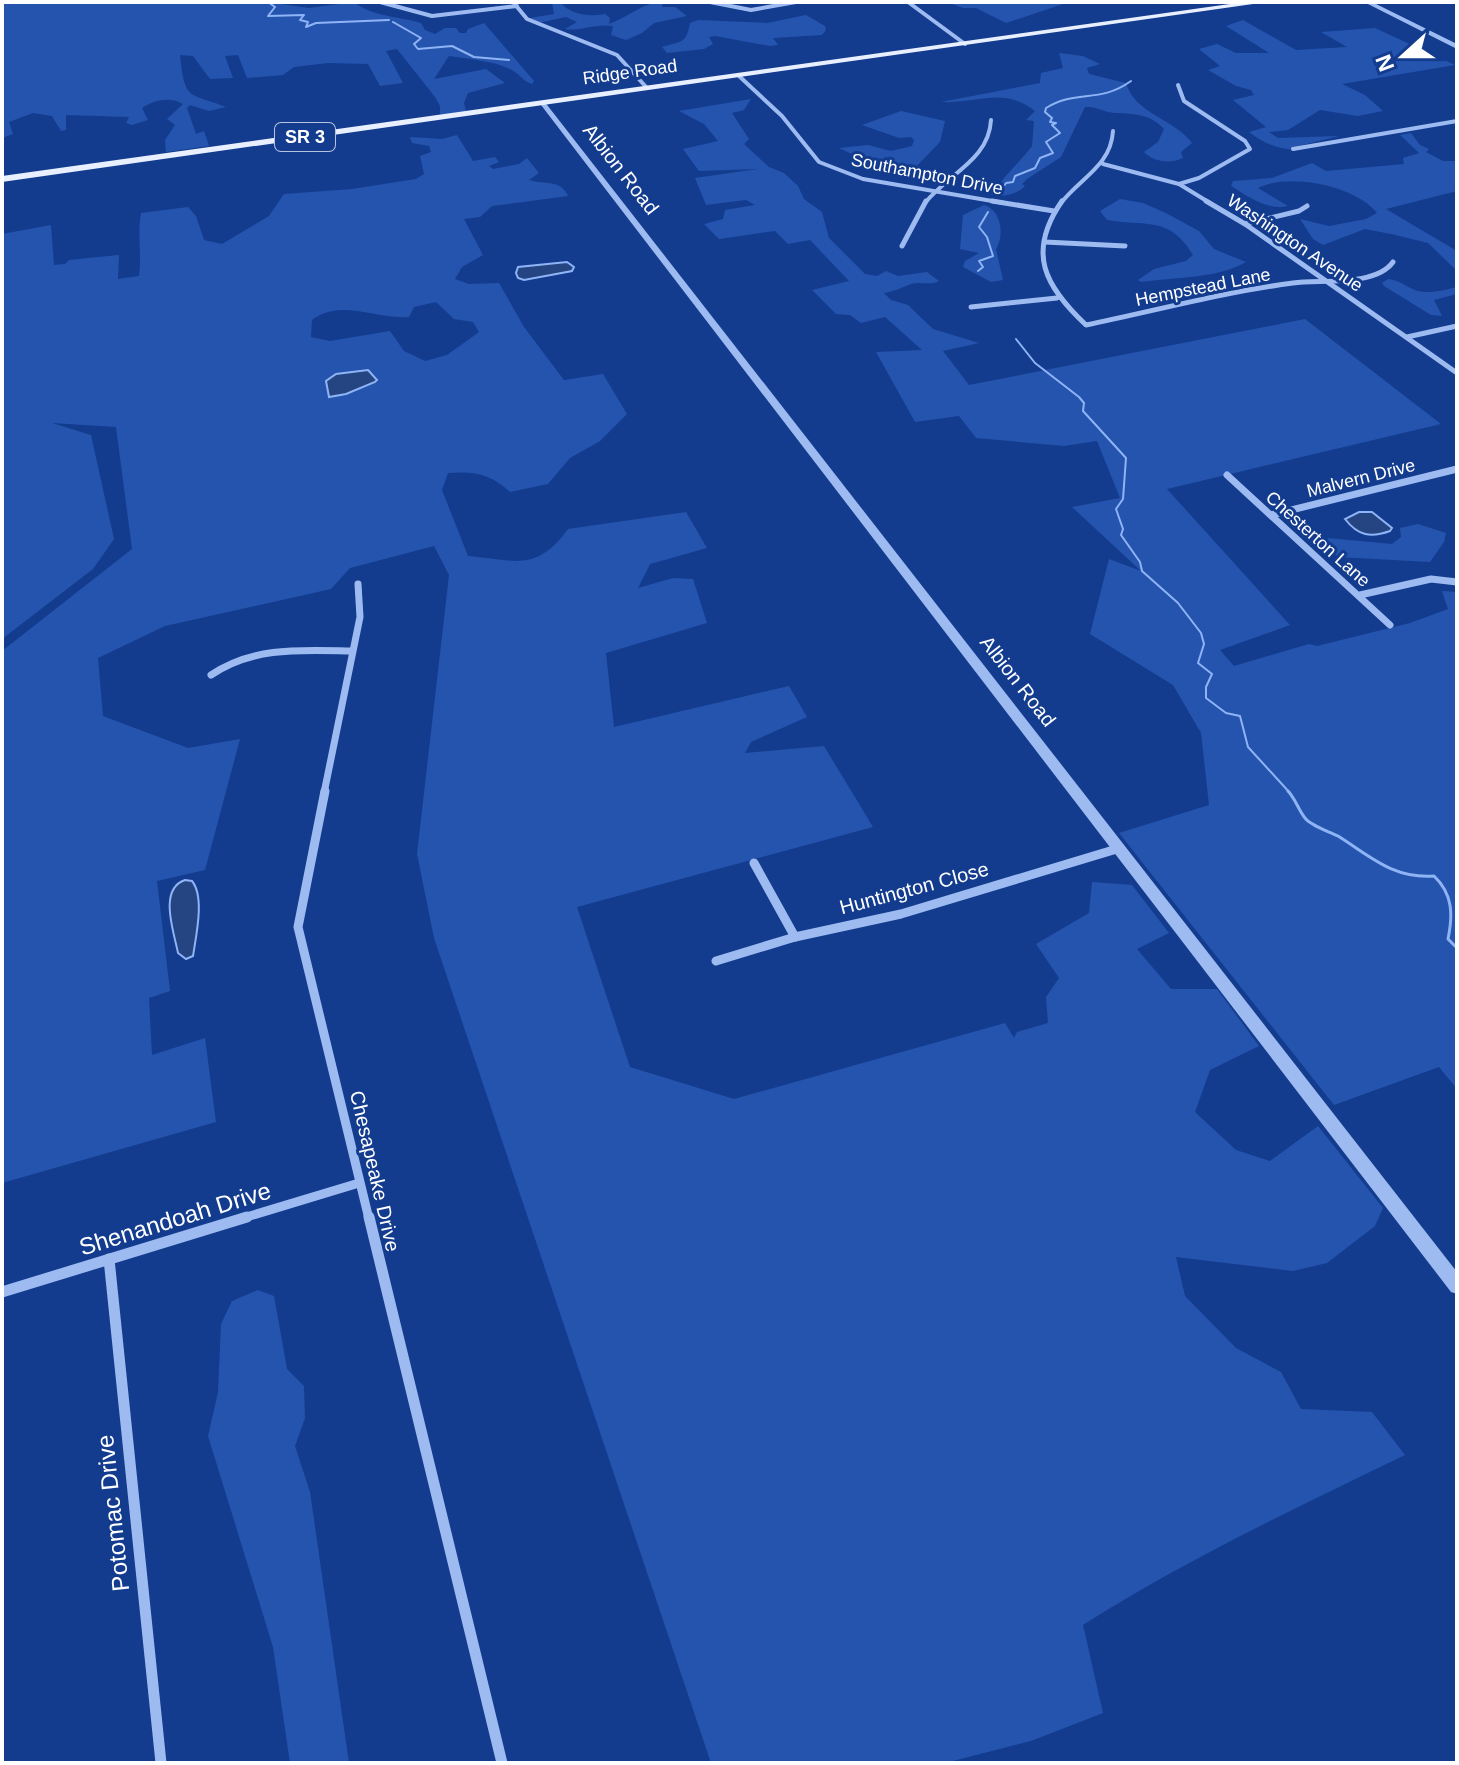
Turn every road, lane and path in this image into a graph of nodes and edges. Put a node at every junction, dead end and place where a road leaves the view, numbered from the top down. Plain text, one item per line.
1 (380, 2) edge
2 (710, 2) edge
3 (796, 2) edge
4 (908, 2) edge
5 (1263, 2) edge
6 (1367, 2) edge
7 (515, 4) edge
8 (965, 44) junction
9 (1457, 47) edge
10 (739, 76) junction
11 (1178, 85) dead end
12 (647, 88) junction
13 (544, 103) junction
14 (991, 120) dead end
15 (1457, 121) edge
16 (1113, 131) dead end
17 (1293, 149) dead end
18 (1103, 164) junction
19 (2, 179) edge
20 (1179, 184) junction
21 (935, 191) junction
22 (1307, 206) dead end
23 (1054, 211) junction
24 (1245, 224) junction
25 (1045, 242) junction
26 (902, 246) dead end
27 (1125, 246) dead end
28 (1393, 262) dead end
29 (1327, 281) junction
30 (1057, 298) junction
31 (971, 307) dead end
32 (1457, 326) edge
33 (1407, 337) junction
34 (1457, 373) edge
35 (1457, 469) edge
36 (1227, 475) dead end
37 (1271, 515) junction
38 (1457, 582) edge
39 (358, 584) dead end
40 (1360, 595) junction
41 (1390, 625) dead end
42 (352, 651) junction
43 (211, 675) dead end
44 (1121, 848) junction
45 (754, 863) dead end
46 (795, 937) junction
47 (716, 961) dead end
48 (359, 1183) junction
49 (109, 1259) junction
50 (1457, 1286) edge
51 (2, 1292) edge
52 (161, 1763) edge
53 (502, 1763) edge

1 - 7 street
2 - 3 street
4 - 8 street
5 - 8 main road, Ridge Road / SR 3
6 - 9 street
7 - 12 street
8 - 10 main road, Ridge Road / SR 3
10 - 12 main road, Ridge Road / SR 3
10 - 21 street, Southampton Drive
11 - 20 street
12 - 13 main road, Ridge Road / SR 3
13 - 19 main road, Ridge Road / SR 3
13 - 44 street, Albion Road
14 - 21 street
15 - 17 street
16 - 18 street
18 - 20 street, Washington Avenue
18 - 23 street
20 - 24 street, Washington Avenue
21 - 23 street, Southampton Drive
21 - 26 street
22 - 24 street
23 - 25 street
24 - 29 street, Washington Avenue
25 - 27 street
25 - 30 street
28 - 29 street, Hempstead Lane
29 - 30 street, Hempstead Lane
29 - 33 street, Washington Avenue
30 - 31 street
32 - 33 street
33 - 34 street, Washington Avenue
35 - 37 street, Malvern Drive
36 - 37 street, Chesterton Lane
37 - 40 street, Chesterton Lane
38 - 40 street
39 - 42 street, Chesapeake Drive
40 - 41 street, Chesterton Lane
42 - 43 street
42 - 48 street, Chesapeake Drive
44 - 46 street, Huntington Close
44 - 50 street, Albion Road
45 - 46 street
46 - 47 street, Huntington Close
48 - 49 street, Shenandoah Drive
48 - 53 street, Chesapeake Drive
49 - 51 street, Shenandoah Drive
49 - 52 street, Potomac Drive

